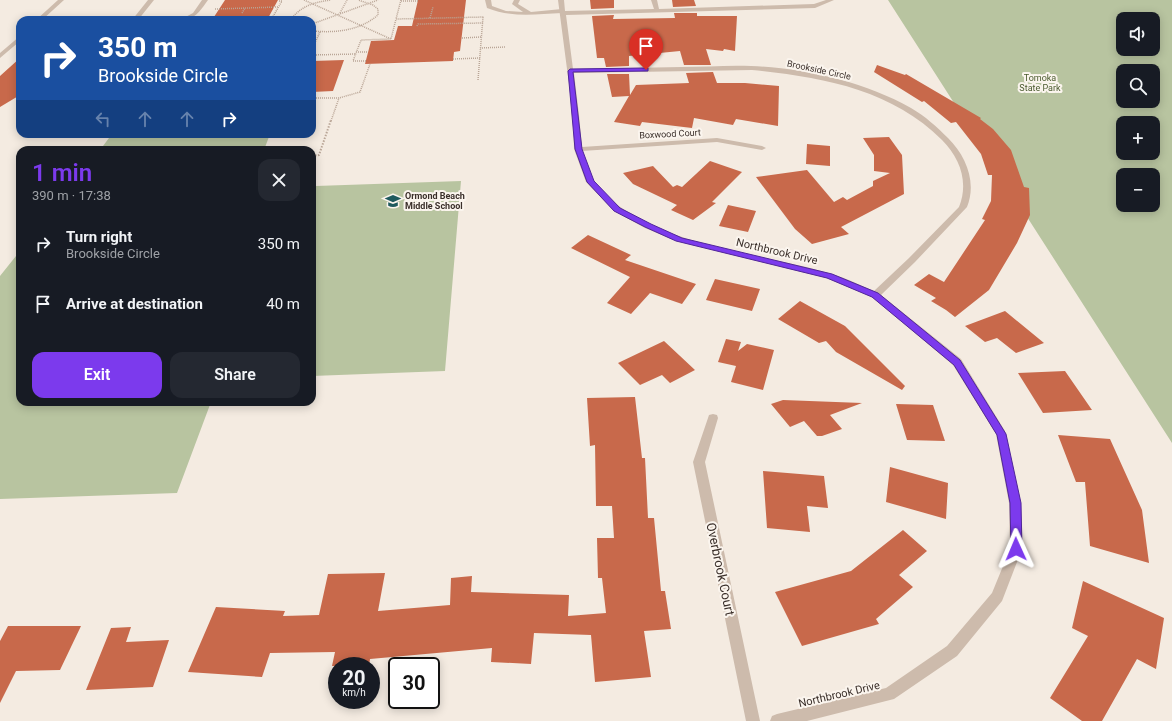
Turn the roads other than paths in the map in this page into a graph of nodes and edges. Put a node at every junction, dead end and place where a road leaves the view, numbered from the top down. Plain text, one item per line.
1 (61, 0) edge
2 (151, 0) edge
3 (205, 0) edge
4 (488, 0) edge
5 (517, 0) edge
6 (561, 0) edge
7 (654, 0) edge
8 (831, 0) edge
9 (657, 11) junction
10 (528, 12) junction
11 (563, 12) junction
12 (43, 16) edge
13 (138, 16) edge
14 (190, 16) edge
15 (16, 42) edge
16 (0, 56) edge
17 (570, 71) junction
18 (762, 148) dead end
19 (578, 149) junction
20 (875, 295) junction
21 (713, 418) dead end
22 (754, 721) edge
23 (777, 721) edge

1 - 12 street
2 - 13 street
3 - 14 street
4 - 10 street
5 - 10 street
6 - 11 street, Northbrook Drive
7 - 9 street
8 - 9 street
9 - 11 street
10 - 11 street
11 - 17 street, Northbrook Drive
15 - 16 street
17 - 19 street, Northbrook Drive
17 - 20 street, Brookside Circle
18 - 19 street, Boxwood Court
19 - 20 street, Northbrook Drive
20 - 23 street, Northbrook Drive
21 - 22 street, Overbrook Court

